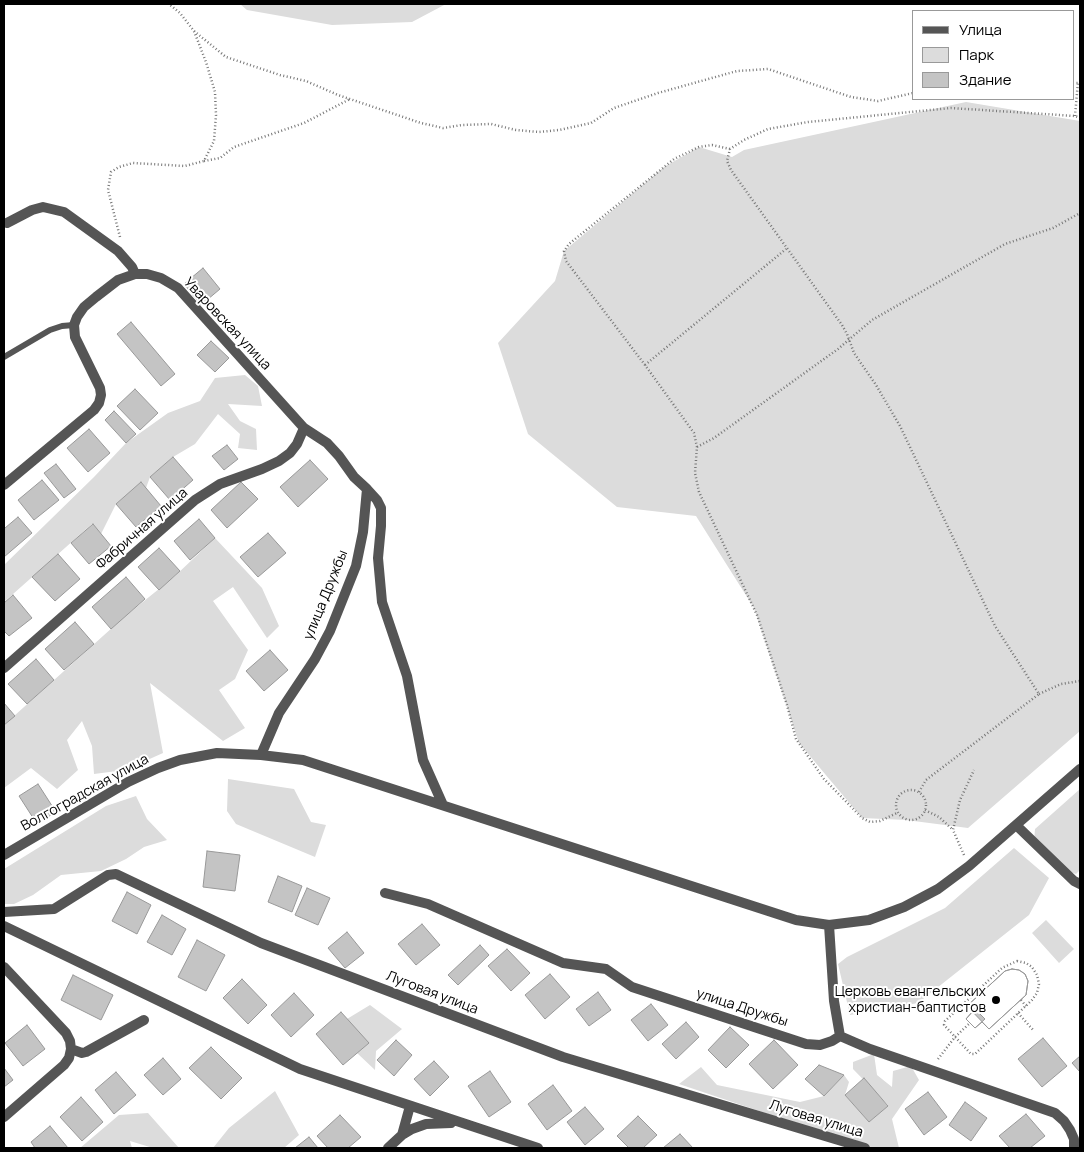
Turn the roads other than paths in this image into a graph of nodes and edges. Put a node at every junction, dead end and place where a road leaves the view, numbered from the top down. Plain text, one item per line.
1 (7, 223) dead end
2 (135, 274) junction
3 (74, 325) junction
4 (4, 357) edge
5 (304, 428) junction
6 (5, 481) edge
7 (367, 489) junction
8 (4, 668) edge
9 (261, 755) junction
10 (1080, 769) edge
11 (443, 804) junction
12 (1017, 826) junction
13 (4, 855) edge
14 (1080, 884) edge
15 (385, 893) dead end
16 (4, 912) edge
17 (829, 925) junction
18 (4, 926) edge
19 (4, 967) edge
20 (144, 1020) dead end
21 (840, 1036) junction
22 (71, 1050) junction
23 (410, 1106) junction
24 (4, 1117) edge
25 (469, 1126) junction
26 (402, 1135) junction
27 (1080, 1144) edge
28 (388, 1148) edge
29 (538, 1148) edge
30 (865, 1148) edge
31 (1075, 1148) edge

1 - 2 street
2 - 3 street
2 - 5 street, Уваровская улица
3 - 4 lane
3 - 6 street
5 - 7 street
5 - 8 street, Фабричная улица
7 - 9 street, улица Дружбы
7 - 11 street
9 - 11 street, Волгоградская улица
9 - 13 street, Волгоградская улица
10 - 12 street, Волгоградская улица
11 - 17 street, Волгоградская улица
12 - 14 street
12 - 17 street, Волгоградская улица
15 - 21 street, улица Дружбы
16 - 30 street, Луговая улица
17 - 21 street
18 - 23 street
19 - 22 street
20 - 22 street
21 - 31 street
22 - 24 street
23 - 25 street
23 - 26 street
25 - 26 street
25 - 29 street
26 - 28 street
27 - 31 street

